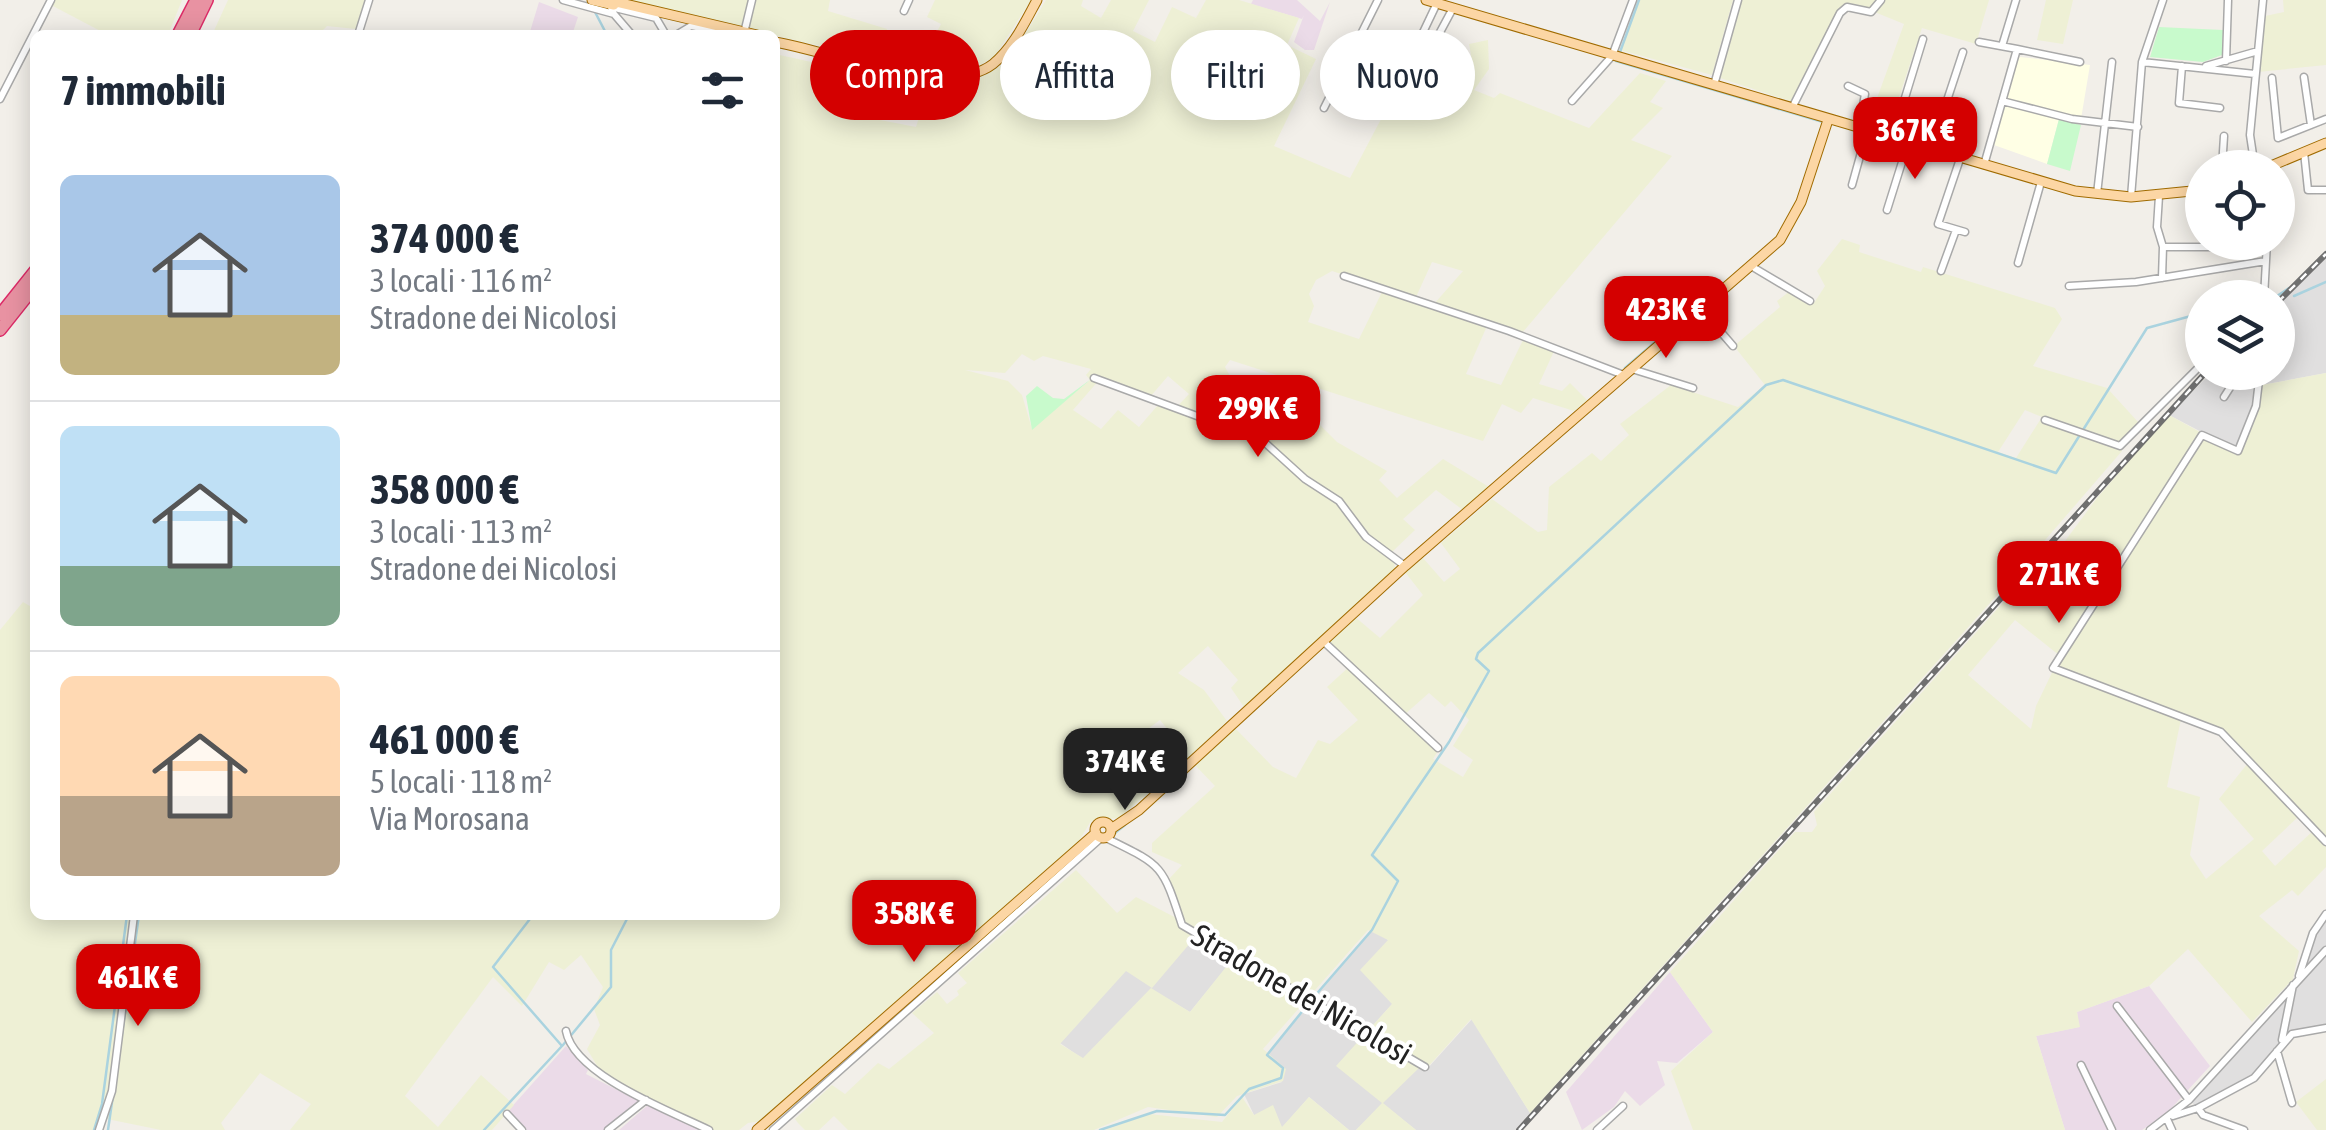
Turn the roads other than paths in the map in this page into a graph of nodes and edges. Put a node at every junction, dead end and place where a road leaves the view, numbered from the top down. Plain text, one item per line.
1 (52, 0) edge
2 (196, 0) edge
3 (207, 0) edge
4 (369, 0) edge
5 (563, 0) edge
6 (594, 0) edge
7 (608, 0) edge
8 (752, 0) edge
9 (909, 0) edge
10 (1037, 0) edge
11 (1378, 0) edge
12 (1633, 0) edge
13 (1738, 0) edge
14 (1881, 0) edge
15 (2016, 0) edge
16 (2162, 0) edge
17 (2228, 0) edge
18 (2263, 0) edge
19 (1432, 2) edge
20 (622, 3) junction
21 (1453, 8) junction
22 (904, 11) dead end
23 (674, 19) junction
24 (36, 30) edge
25 (181, 30) edge
26 (192, 30) edge
27 (360, 30) edge
28 (628, 30) edge
29 (662, 30) edge
30 (667, 30) edge
31 (675, 30) edge
32 (684, 30) edge
33 (723, 30) edge
34 (729, 30) edge
35 (731, 30) edge
36 (740, 30) edge
37 (1363, 30) edge
38 (1421, 30) edge
39 (1441, 30) edge
40 (1923, 39) dead end
41 (30, 42) edge
42 (780, 42) edge
43 (1979, 42) dead end
44 (2002, 46) junction
45 (2017, 49) junction
46 (2258, 51) junction
47 (1962, 52) dead end
48 (1612, 56) junction
49 (2226, 61) junction
50 (2080, 62) dead end
51 (2112, 62) dead end
52 (2142, 62) junction
53 (2182, 66) junction
54 (2202, 68) junction
55 (2255, 74) junction
56 (2304, 77) dead end
57 (2272, 78) dead end
58 (1714, 86) junction
59 (1848, 86) dead end
60 (0, 99) edge
61 (1572, 101) dead end
62 (2002, 101) junction
63 (2220, 108) dead end
64 (1792, 109) junction
65 (1828, 120) junction
66 (2326, 120) edge
67 (2105, 124) junction
68 (2311, 125) junction
69 (2138, 127) junction
70 (1863, 130) junction
71 (2224, 136) dead end
72 (1892, 138) junction
73 (1908, 143) junction
74 (2326, 143) edge
75 (1931, 150) junction
76 (2223, 150) edge
77 (2252, 150) edge
78 (2304, 152) junction
79 (2295, 156) edge
80 (1960, 159) junction
81 (1983, 166) junction
82 (2041, 182) junction
83 (1852, 184) dead end
84 (2326, 190) edge
85 (2185, 193) edge
86 (2097, 195) junction
87 (2159, 196) junction
88 (2131, 197) junction
89 (1886, 210) dead end
90 (1956, 230) junction
91 (1965, 232) dead end
92 (2162, 248) junction
93 (2185, 248) edge
94 (2266, 261) joint
95 (1749, 264) junction
96 (2018, 264) dead end
97 (1940, 270) dead end
98 (1344, 276) dead end
99 (30, 278) edge
100 (2162, 278) junction
101 (2265, 280) edge
102 (2069, 286) dead end
103 (30, 292) edge
104 (1810, 301) dead end
105 (1699, 307) junction
106 (0, 315) edge
107 (0, 330) edge
108 (1733, 346) dead end
109 (1625, 371) junction
110 (1094, 378) dead end
111 (2185, 381) edge
112 (1693, 388) dead end
113 (2228, 390) edge
114 (2258, 390) edge
115 (2224, 397) dead end
116 (2046, 420) dead end
117 (1405, 566) junction
118 (1322, 640) junction
119 (1438, 748) dead end
120 (1103, 834) junction
121 (2326, 842) edge
122 (2326, 914) edge
123 (133, 920) edge
124 (2326, 950) edge
125 (2294, 986) junction
126 (2117, 1006) dead end
127 (2326, 1028) edge
128 (566, 1031) dead end
129 (2282, 1042) junction
130 (2277, 1050) junction
131 (2081, 1065) dead end
132 (1425, 1067) dead end
133 (646, 1100) junction
134 (2190, 1100) junction
135 (2292, 1103) dead end
136 (1624, 1106) dead end
137 (2198, 1108) junction
138 (507, 1114) dead end
139 (2170, 1118) junction
140 (99, 1130) edge
141 (522, 1130) edge
142 (608, 1130) edge
143 (709, 1130) edge
144 (746, 1130) edge
145 (758, 1130) edge
146 (773, 1130) edge
147 (1597, 1130) edge
148 (2112, 1130) edge
149 (2150, 1130) edge
150 (2172, 1130) edge
151 (2244, 1130) edge

1 - 24 street
2 - 25 highway
3 - 26 highway
4 - 27 street
5 - 28 street
6 - 23 main road
6 - 29 street
7 - 20 main road
8 - 36 street
9 - 22 street
10 - 42 main road
11 - 37 street
12 - 48 street
13 - 58 street
14 - 64 street
15 - 44 street
16 - 52 street
17 - 49 street
18 - 46 street
19 - 21 main road
19 - 38 street
20 - 23 street
20 - 35 main road
21 - 39 street
21 - 48 main road
23 - 30 street
23 - 31 street
23 - 34 main road
32 - 33 street
40 - 72 street
41 - 60 street
43 - 44 street
44 - 45 street
45 - 50 street
45 - 62 street
46 - 49 street
46 - 55 street
47 - 75 street
48 - 58 main road
48 - 61 street
49 - 54 street
51 - 67 street
52 - 53 street
52 - 69 street
53 - 54 street
53 - 63 street
54 - 55 street
55 - 77 street
56 - 68 street
57 - 68 street
58 - 64 main road
59 - 70 street
62 - 67 street
62 - 81 street
64 - 65 main road
65 - 70 main road
65 - 95 main road
66 - 68 street
67 - 69 street
67 - 86 street
69 - 88 street
70 - 72 main road
70 - 83 street
71 - 76 street
72 - 73 main road
73 - 75 main road
73 - 89 street
74 - 78 main road
75 - 80 main road
78 - 79 main road
78 - 84 street
80 - 81 main road
80 - 90 street
81 - 82 main road
82 - 86 main road
82 - 96 street
85 - 87 main road
86 - 88 main road
87 - 88 main road
87 - 92 street
90 - 91 street
90 - 97 street
92 - 93 street
92 - 100 street
94 - 100 street
94 - 101 street
95 - 104 street
95 - 105 main road
98 - 109 street
99 - 106 highway
100 - 102 street
103 - 107 highway
105 - 108 street
105 - 109 main road
109 - 112 street
109 - 117 main road
110 - 117 street
111 - 116 street
113 - 115 street
114 - 121 street
117 - 118 main road
118 - 119 street
118 - 120 main road
120 - 132 street, Stradone dei Nicolosi
120 - 145 main road
120 - 146 street
122 - 125 street
123 - 140 street
124 - 125 street
125 - 129 street
125 - 134 street
126 - 134 street
127 - 129 street
128 - 133 street
129 - 130 street
130 - 135 street
130 - 137 street
131 - 148 street
133 - 142 street
133 - 143 street
134 - 139 street
136 - 147 street
137 - 139 street
137 - 151 street
138 - 141 street
139 - 149 street
139 - 150 street
144 - 145 main road

